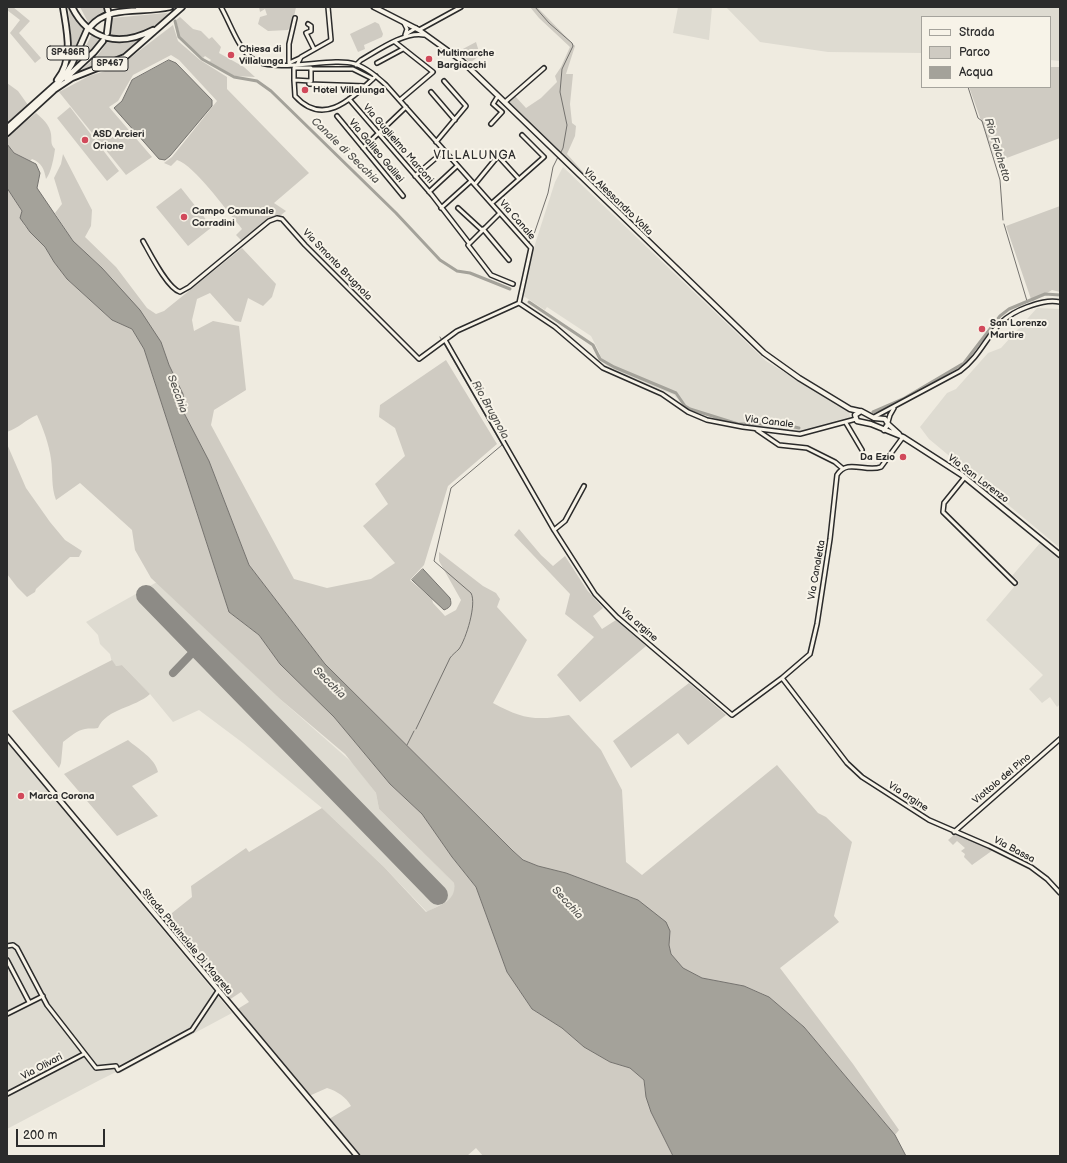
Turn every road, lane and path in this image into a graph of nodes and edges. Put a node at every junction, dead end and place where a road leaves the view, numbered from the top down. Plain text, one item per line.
1 (63, 7) edge
2 (72, 7) edge
3 (138, 7) edge
4 (170, 7) edge
5 (182, 7) edge
6 (221, 7) edge
7 (328, 7) edge
8 (374, 7) edge
9 (461, 7) edge
10 (156, 10) junction
11 (109, 17) dead end
12 (396, 17) junction
13 (295, 18) dead end
14 (308, 24) dead end
15 (160, 27) junction
16 (417, 29) junction
17 (107, 32) dead end
18 (409, 35) junction
19 (428, 35) junction
20 (403, 36) junction
21 (103, 41) dead end
22 (395, 42) junction
23 (446, 48) junction
24 (314, 49) junction
25 (403, 49) junction
26 (442, 52) dead end
27 (300, 58) junction
28 (377, 63) dead end
29 (356, 65) junction
30 (295, 66) junction
31 (309, 67) junction
32 (544, 68) dead end
33 (376, 76) junction
34 (373, 79) junction
35 (294, 80) junction
36 (309, 81) junction
37 (444, 81) dead end
38 (365, 86) junction
39 (54, 90) junction
40 (431, 92) dead end
41 (48, 94) junction
42 (498, 96) junction
43 (349, 99) junction
44 (400, 100) junction
45 (505, 102) junction
46 (406, 107) junction
47 (336, 116) dead end
48 (455, 120) junction
49 (491, 124) dead end
50 (7, 128) edge
51 (7, 133) edge
52 (379, 134) junction
53 (522, 135) dead end
54 (436, 142) junction
55 (363, 148) junction
56 (444, 151) junction
57 (457, 166) junction
58 (415, 176) junction
59 (519, 179) junction
60 (471, 181) junction
61 (475, 184) junction
62 (429, 192) junction
63 (403, 196) dead end
64 (492, 203) junction
65 (441, 208) junction
66 (458, 208) dead end
67 (500, 213) junction
68 (483, 230) junction
69 (143, 240) dead end
70 (469, 243) junction
71 (509, 260) dead end
72 (513, 284) dead end
73 (1060, 302) edge
74 (519, 303) junction
75 (444, 341) junction
76 (894, 408) junction
77 (850, 409) junction
78 (860, 411) junction
79 (855, 417) junction
80 (873, 417) junction
81 (846, 423) junction
82 (888, 423) junction
83 (756, 429) junction
84 (884, 430) junction
85 (903, 437) junction
86 (862, 450) dead end
87 (842, 468) junction
88 (965, 477) junction
89 (584, 486) dead end
90 (554, 530) junction
91 (1060, 555) edge
92 (1015, 583) dead end
93 (782, 678) junction
94 (732, 715) joint
95 (7, 737) edge
96 (1060, 739) edge
97 (7, 741) edge
98 (20, 753) junction
99 (954, 832) junction
100 (1060, 894) edge
101 (7, 946) edge
102 (7, 960) edge
103 (218, 990) junction
104 (43, 996) junction
105 (29, 1002) junction
106 (7, 1014) edge
107 (84, 1054) junction
108 (7, 1094) edge
109 (357, 1156) edge

1 - 41 main road, SP486R
2 - 15 main road, SP486R
3 - 10 main road
4 - 10 main road
5 - 15 main road, SP467
6 - 30 street
7 - 24 street
8 - 12 main road, Via Alessandro Volta
9 - 16 street
10 - 41 main road
11 - 17 main road
12 - 16 main road, Via Alessandro Volta
12 - 20 street
13 - 27 street
14 - 24 street
15 - 39 main road, SP467
16 - 18 street
16 - 19 main road, Via Alessandro Volta
16 - 20 street
18 - 19 street
18 - 20 street
19 - 23 main road, Via Alessandro Volta
20 - 22 street
21 - 39 main road, SP486R
22 - 25 street
22 - 29 street
23 - 26 street
23 - 42 main road, Via Alessandro Volta
24 - 27 street
25 - 28 street
25 - 44 street
27 - 30 street
29 - 31 street, Via Canale
29 - 33 street, Via Canale
30 - 31 street
30 - 35 street
31 - 34 street
31 - 36 street
32 - 45 street
33 - 34 street
33 - 44 street, Via Canale
34 - 38 street
35 - 36 street
35 - 43 street
36 - 38 street
37 - 48 street
38 - 43 street
39 - 41 main road, SP467
40 - 48 street
41 - 50 main road, SP467
41 - 51 main road, SP467
42 - 45 main road, Via Alessandro Volta
42 - 49 street
43 - 52 street, Via Guglielmo Marconi
44 - 46 street, Via Canale
45 - 77 main road, Via Alessandro Volta
46 - 52 street
46 - 54 street, Via Canale
47 - 55 street, Via Galileo Galilei
48 - 54 street
52 - 55 street
52 - 58 street, Via Guglielmo Marconi
53 - 59 street
54 - 56 street, Via Canale
55 - 63 street, Via Galileo Galilei
56 - 57 street, Via Canale
56 - 58 street
57 - 60 street, Via Canale
57 - 62 street
58 - 62 street, Via Guglielmo Marconi
59 - 61 street
59 - 64 street
60 - 61 street, Via Canale
60 - 65 street
61 - 64 street, Via Canale
62 - 65 street, Via Guglielmo Marconi
64 - 67 street, Via Canale
65 - 70 street, Via Guglielmo Marconi
66 - 68 street
67 - 68 street
67 - 74 street, Via Canale
68 - 70 street
68 - 71 street
69 - 75 street, Via Smonto Brugnola
70 - 72 street, Via Guglielmo Marconi
73 - 76 street
74 - 75 street, Via Smonto Brugnola
74 - 83 street, Via Canale
75 - 90 street, Via argine
76 - 80 street
76 - 82 street
77 - 78 main road
77 - 79 main road
78 - 79 main road
78 - 80 main road
79 - 81 street, Via Canale
79 - 84 main road
80 - 82 main road
81 - 83 street, Via Canale
81 - 86 street
82 - 84 main road
82 - 85 main road
83 - 87 street
84 - 85 main road
85 - 87 street
85 - 88 main road, Via San Lorenzo
87 - 93 street, Via Canaletta
88 - 91 main road, Via San Lorenzo
88 - 92 street
89 - 90 street
90 - 94 street, Via argine
93 - 94 street, Via Canaletta
93 - 99 street, Via argine
95 - 98 main road, Strada Provinciale Di Magreta
96 - 99 street, Viottolo del Pino
97 - 98 main road
98 - 103 main road, Strada Provinciale Di Magreta
99 - 100 street, Via Bassa
101 - 104 street
102 - 105 street
103 - 107 street
103 - 109 main road, Strada Provinciale Di Magreta
104 - 105 street
104 - 107 street
105 - 106 street
107 - 108 street, Via Olivari

